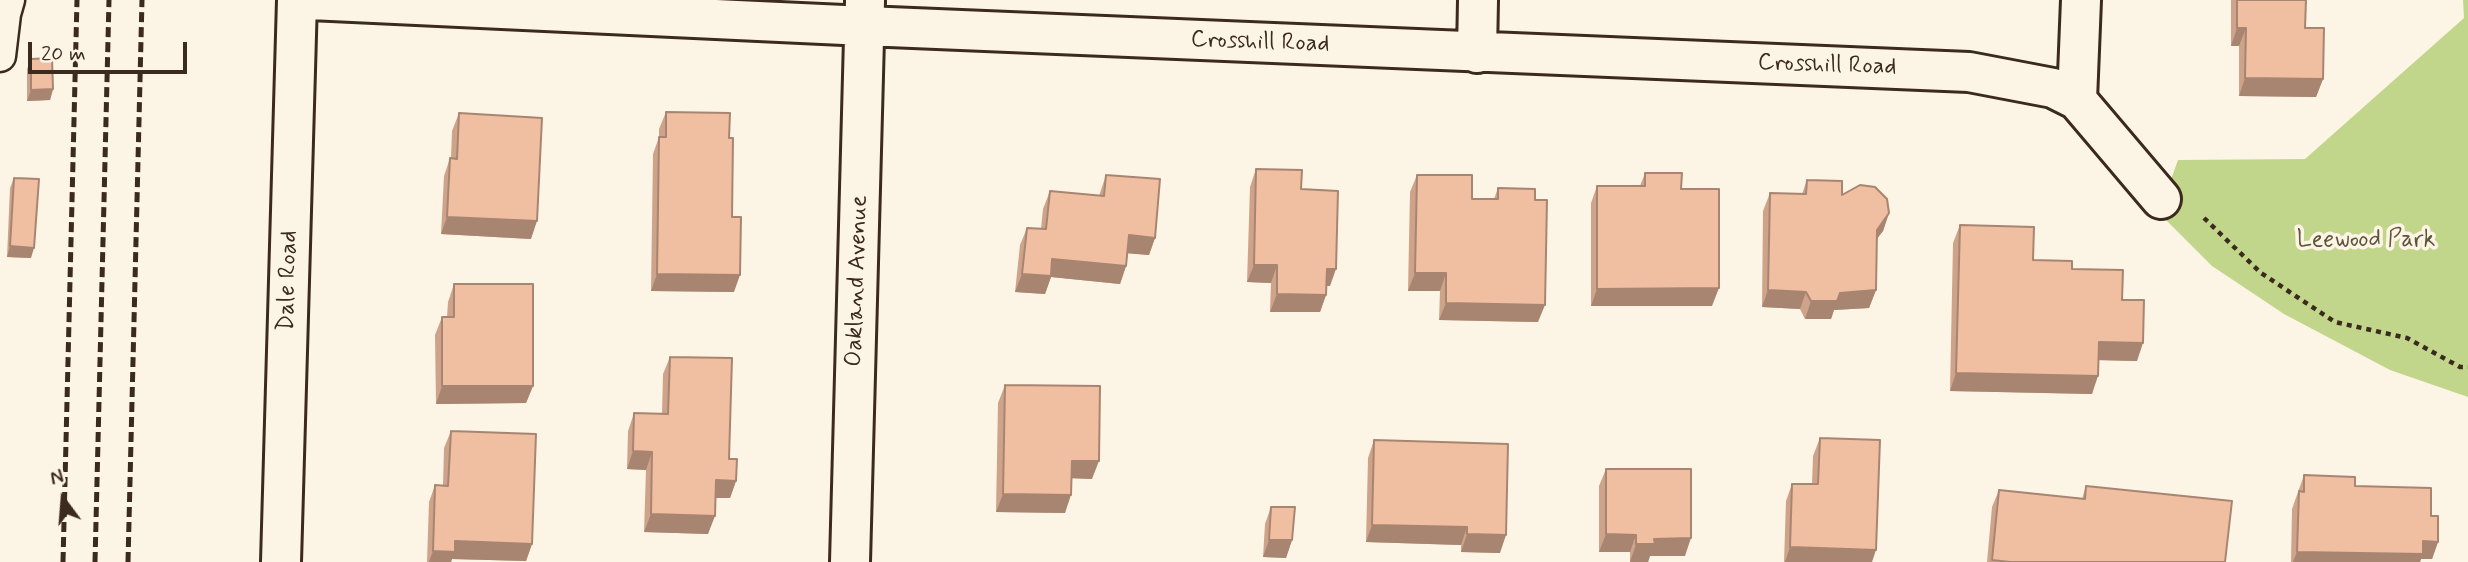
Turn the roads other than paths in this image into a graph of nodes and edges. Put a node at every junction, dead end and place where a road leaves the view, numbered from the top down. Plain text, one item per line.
1 (9, 0) edge
2 (297, 0) edge
3 (310, 0) edge
4 (1478, 0) edge
5 (2081, 0) edge
6 (865, 13) edge
7 (1477, 52) junction
8 (0, 56) edge
9 (2077, 100) junction
10 (2161, 199) road end
11 (281, 562) edge
12 (850, 562) edge

1 - 8 lane
2 - 11 street, Dale Road
3 - 6 street, Crosshill Road
4 - 7 street
5 - 9 street
6 - 7 street, Crosshill Road
6 - 12 street, Oakland Avenue
7 - 9 street, Crosshill Road
9 - 10 street, Crosshill Road

